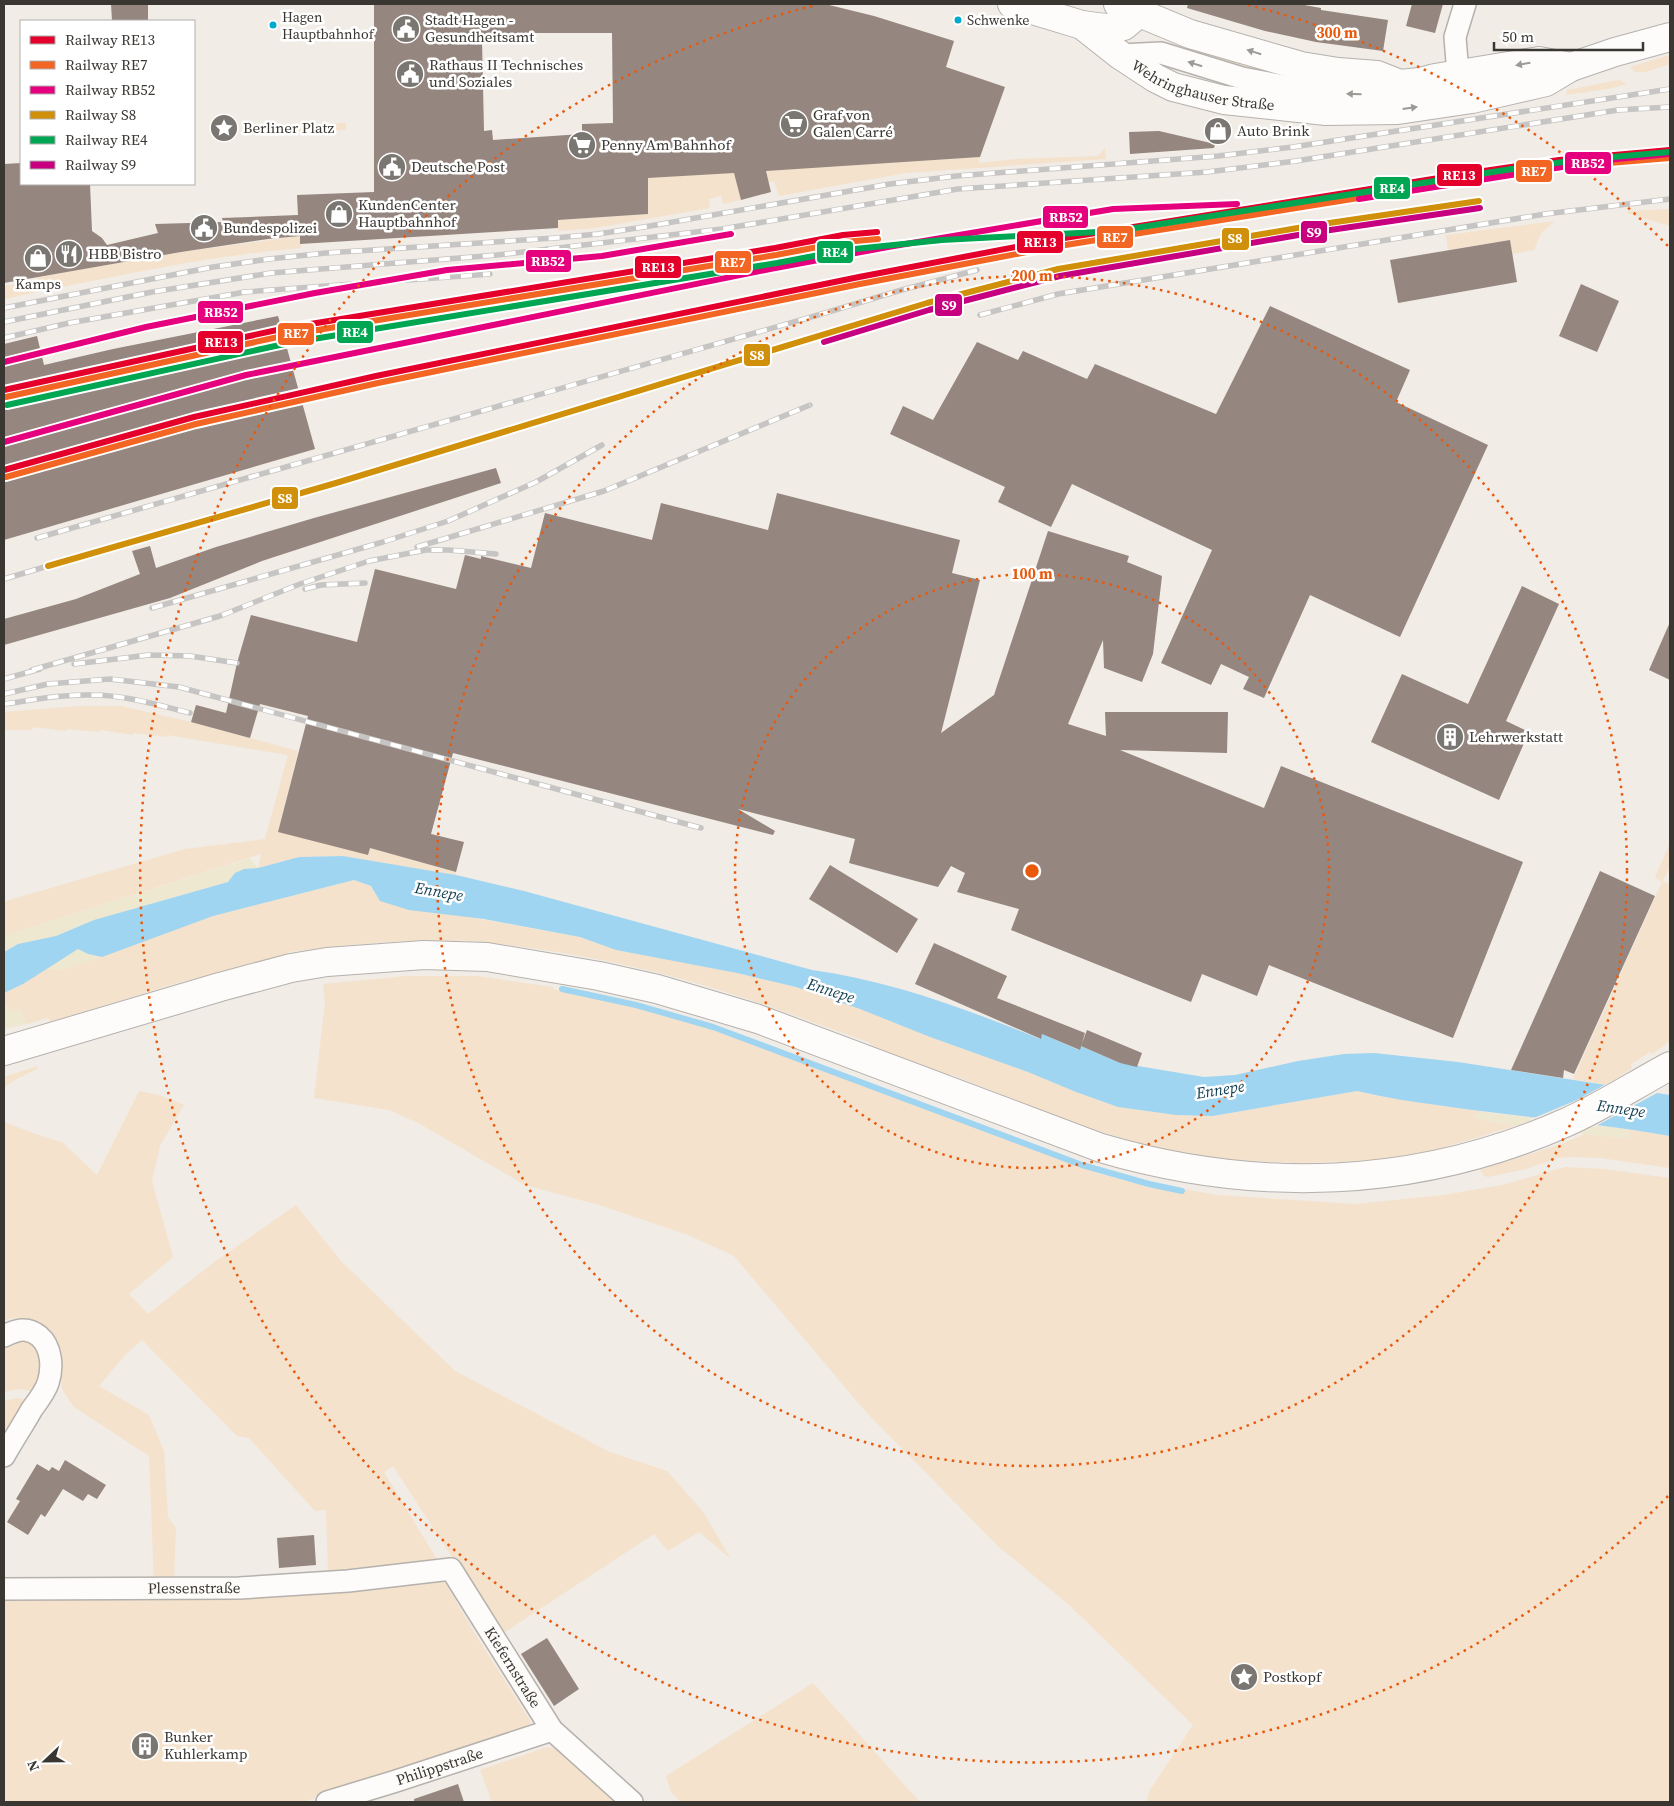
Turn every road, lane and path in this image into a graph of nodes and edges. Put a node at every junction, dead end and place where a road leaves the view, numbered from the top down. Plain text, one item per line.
1 (1012, 4) edge
2 (1465, 4) edge
3 (1134, 7) edge
4 (1082, 26) junction
5 (1670, 37) edge
6 (1120, 55) junction
7 (1571, 67) junction
8 (1458, 74) junction
9 (1400, 84) junction
10 (4, 1051) edge
11 (1665, 1069) edge
12 (4, 1336) edge
13 (4, 1456) edge
14 (384, 1576) joint
15 (4, 1589) edge
16 (552, 1730) junction
17 (327, 1802) edge
18 (632, 1802) edge

1 - 4 main road
2 - 8 street
3 - 4 main road
3 - 6 main road
9 -> 3 main road, Wehringhauser Straße
4 - 6 main road
5 - 7 main road, Wehringhauser Straße
6 -> 7 main road, Wehringhauser Straße
9 -> 6 street, Wehringhauser Straße
7 -> 8 main road, Wehringhauser Straße
8 - 9 main road, Wehringhauser Straße
10 - 11 main road
12 - 13 street
14 - 15 street, Plessenstraße
14 - 16 street, Kiefernstraße
16 - 17 street, Philippstraße
16 - 18 street, Kiefernstraße

